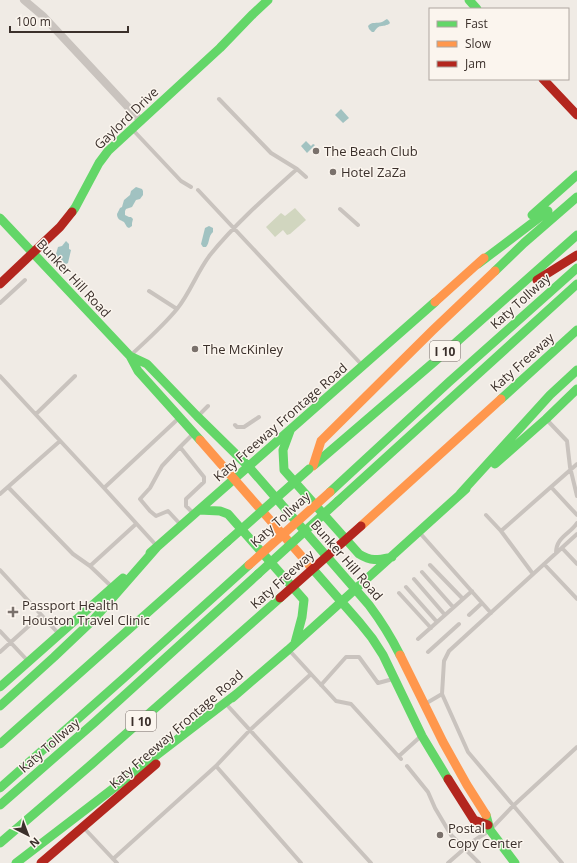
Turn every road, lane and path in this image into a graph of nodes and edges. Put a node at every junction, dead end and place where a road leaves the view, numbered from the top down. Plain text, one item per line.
1 (24, 0) edge
2 (268, 0) edge
3 (469, 0) edge
4 (476, 8) edge
5 (544, 80) edge
6 (219, 98) dead end
7 (577, 115) edge
8 (141, 121) junction
9 (132, 129) junction
10 (297, 169) junction
11 (577, 175) edge
12 (306, 177) dead end
13 (191, 187) dead end
14 (577, 188) edge
15 (198, 190) dead end
16 (577, 197) edge
17 (340, 208) dead end
18 (0, 218) edge
19 (358, 225) dead end
20 (234, 228) junction
21 (577, 236) edge
22 (33, 253) junction
23 (577, 255) edge
24 (478, 264) junction
25 (577, 268) edge
26 (25, 280) dead end
27 (0, 284) edge
28 (577, 284) edge
29 (149, 290) dead end
30 (504, 300) junction
31 (0, 303) edge
32 (177, 309) junction
33 (577, 326) edge
34 (577, 330) edge
35 (577, 338) edge
36 (130, 356) junction
37 (363, 366) junction
38 (536, 367) junction
39 (577, 370) edge
40 (0, 376) edge
41 (75, 376) dead end
42 (577, 390) edge
43 (504, 396) junction
44 (208, 406) dead end
45 (36, 414) junction
46 (197, 416) junction
47 (179, 417) junction
48 (259, 417) dead end
49 (546, 419) junction
50 (235, 425) dead end
51 (290, 430) junction
52 (193, 433) junction
53 (60, 441) junction
54 (180, 447) junction
55 (577, 464) edge
56 (249, 467) junction
57 (311, 468) junction
58 (571, 470) junction
59 (234, 479) junction
60 (8, 486) junction
61 (551, 487) junction
62 (104, 488) junction
63 (0, 494) edge
64 (460, 494) junction
65 (577, 496) edge
66 (197, 512) junction
67 (486, 515) dead end
68 (577, 515) edge
69 (577, 523) edge
70 (136, 524) junction
71 (181, 526) junction
72 (501, 531) junction
73 (419, 532) junction
74 (577, 534) edge
75 (157, 547) junction
76 (562, 548) junction
77 (556, 553) junction
78 (392, 557) junction
79 (544, 564) junction
80 (577, 564) edge
81 (430, 565) dead end
82 (90, 566) junction
83 (0, 570) edge
84 (422, 572) dead end
85 (533, 574) junction
86 (414, 579) dead end
87 (112, 587) junction
88 (406, 587) dead end
89 (356, 589) junction
90 (472, 591) junction
91 (399, 592) dead end
92 (463, 599) junction
93 (577, 599) edge
94 (342, 602) junction
95 (482, 603) junction
96 (454, 607) junction
97 (491, 613) junction
98 (42, 615) junction
99 (445, 615) junction
100 (470, 615) dead end
101 (437, 622) junction
102 (459, 624) dead end
103 (431, 628) junction
104 (0, 631) edge
105 (59, 635) junction
106 (418, 639) dead end
107 (10, 642) junction
108 (295, 643) junction
109 (288, 650) junction
110 (0, 652) edge
111 (428, 652) dead end
112 (28, 662) junction
113 (311, 674) junction
114 (395, 678) junction
115 (321, 685) junction
116 (0, 688) edge
117 (239, 692) junction
118 (442, 694) junction
119 (226, 704) junction
120 (424, 704) junction
121 (0, 706) edge
122 (250, 730) junction
123 (422, 736) junction
124 (0, 744) edge
125 (577, 747) edge
126 (216, 766) junction
127 (407, 766) dead end
128 (0, 788) edge
129 (0, 805) edge
130 (513, 806) junction
131 (83, 826) junction
132 (489, 827) junction
133 (0, 843) edge
134 (465, 849) junction
135 (113, 859) junction
136 (16, 863) edge
137 (41, 863) edge
138 (117, 863) edge
139 (301, 863) edge
140 (371, 863) edge
141 (448, 863) edge
142 (479, 863) edge
143 (515, 863) edge
144 (562, 863) edge

1 - 8 street
2 - 8 main road, Gaylord Drive
3 - 4 main road
5 - 7 main road
6 - 10 lane
8 - 9 main road, Gaylord Drive
9 - 13 lane
9 - 22 main road, Gaylord Drive
10 - 12 lane
10 - 20 lane
11 - 24 main road, Katy Freeway Frontage Road
14 - 24 main road
15 - 20 lane
16 - 57 main road
17 - 19 lane
18 - 22 main road, Bunker Hill Road
20 - 32 lane
20 - 37 lane
21 - 30 main road, I 10
22 - 27 main road, Gaylord Drive
22 - 36 main road, Bunker Hill Road
23 - 30 main road
24 - 37 main road, Katy Freeway Frontage Road
25 - 128 main road, Katy Tollway, bridge
26 - 31 lane
28 - 129 main road, Katy Tollway, bridge
29 - 32 lane
30 - 57 main road, I 10
32 - 36 lane
33 - 38 main road
34 - 38 main road, Katy Freeway / I 10
35 - 43 main road
36 - 46 main road, Bunker Hill Road
36 - 47 main road, Bunker Hill Road
37 - 51 main road, Katy Freeway Frontage Road
38 - 43 main road, Katy Freeway / I 10
39 - 64 main road
40 - 45 lane
41 - 45 lane
42 - 49 main road, Katy Freeway Frontage Road
43 - 133 main road, Katy Freeway / I 10, bridge
44 - 46 lane
45 - 53 lane
46 - 56 main road, Bunker Hill Road
47 - 52 main road, Bunker Hill Road
47 - 62 lane
48 - 50 lane
49 - 58 lane
49 - 64 main road, Katy Freeway Frontage Road
51 - 56 main road, Katy Freeway Frontage Road
51 - 78 main road
52 - 54 lane
52 - 59 main road, Bunker Hill Road
53 - 60 lane
53 - 62 lane
54 - 66 lane
54 - 71 lane
55 - 58 lane
56 - 59 main road, Katy Freeway Frontage Road
56 - 89 main road, Bunker Hill Road
57 - 124 main road, I 10, bridge
58 - 61 lane
58 - 65 lane
59 - 66 main road, Katy Freeway Frontage Road
59 - 94 main road, Bunker Hill Road
60 - 63 lane
60 - 82 lane
61 - 68 lane
61 - 72 lane
62 - 70 lane
64 - 73 main road, Katy Freeway Frontage Road
66 - 71 main road, Katy Freeway Frontage Road
66 - 108 main road
67 - 72 lane
69 - 77 lane
70 - 75 lane
70 - 82 lane
71 - 75 main road, Katy Freeway Frontage Road
72 - 85 lane
73 - 78 main road, Katy Freeway Frontage Road
73 - 90 lane
74 - 76 lane
75 - 87 main road, Katy Freeway Frontage Road
75 - 121 main road
76 - 77 lane
76 - 80 lane
77 - 79 lane
78 - 89 main road, Katy Freeway Frontage Road
79 - 85 lane
79 - 93 lane
81 - 92 lane
82 - 87 lane
83 - 98 lane
84 - 96 lane
85 - 97 lane
86 - 99 lane
87 - 105 main road, Katy Freeway Frontage Road
88 - 101 lane
89 - 94 main road, Katy Freeway Frontage Road
89 - 120 main road, Bunker Hill Road
90 - 92 lane
90 - 95 lane
91 - 103 lane
92 - 96 lane
94 - 108 main road, Katy Freeway Frontage Road
94 - 114 main road, Bunker Hill Road
95 - 97 lane
95 - 100 lane
96 - 99 lane
97 - 118 lane
98 - 105 lane
98 - 107 lane
99 - 101 lane
101 - 103 lane
102 - 111 lane
103 - 106 lane
104 - 107 lane
105 - 112 main road, Katy Freeway Frontage Road
107 - 110 lane
107 - 112 lane
108 - 109 main road, Katy Freeway Frontage Road
109 - 113 lane
109 - 117 main road, Katy Freeway Frontage Road
112 - 116 main road, Katy Freeway Frontage Road
113 - 115 lane
113 - 122 lane
114 - 115 lane
114 - 123 main road, Bunker Hill Road
115 - 123 lane
117 - 119 main road, Katy Freeway Frontage Road
117 - 136 main road
118 - 120 lane
118 - 130 lane
119 - 122 lane
119 - 131 main road, Katy Freeway Frontage Road
120 - 132 main road, Bunker Hill Road
122 - 126 lane
122 - 140 lane
123 - 132 main road, Bunker Hill Road
125 - 130 lane
126 - 135 lane
126 - 139 lane
127 - 134 lane
130 - 132 lane
130 - 144 lane
131 - 135 lane
131 - 137 main road, Katy Freeway Frontage Road
132 - 134 lane
132 - 143 main road, Bunker Hill Road
134 - 141 lane
134 - 142 lane
135 - 138 lane

